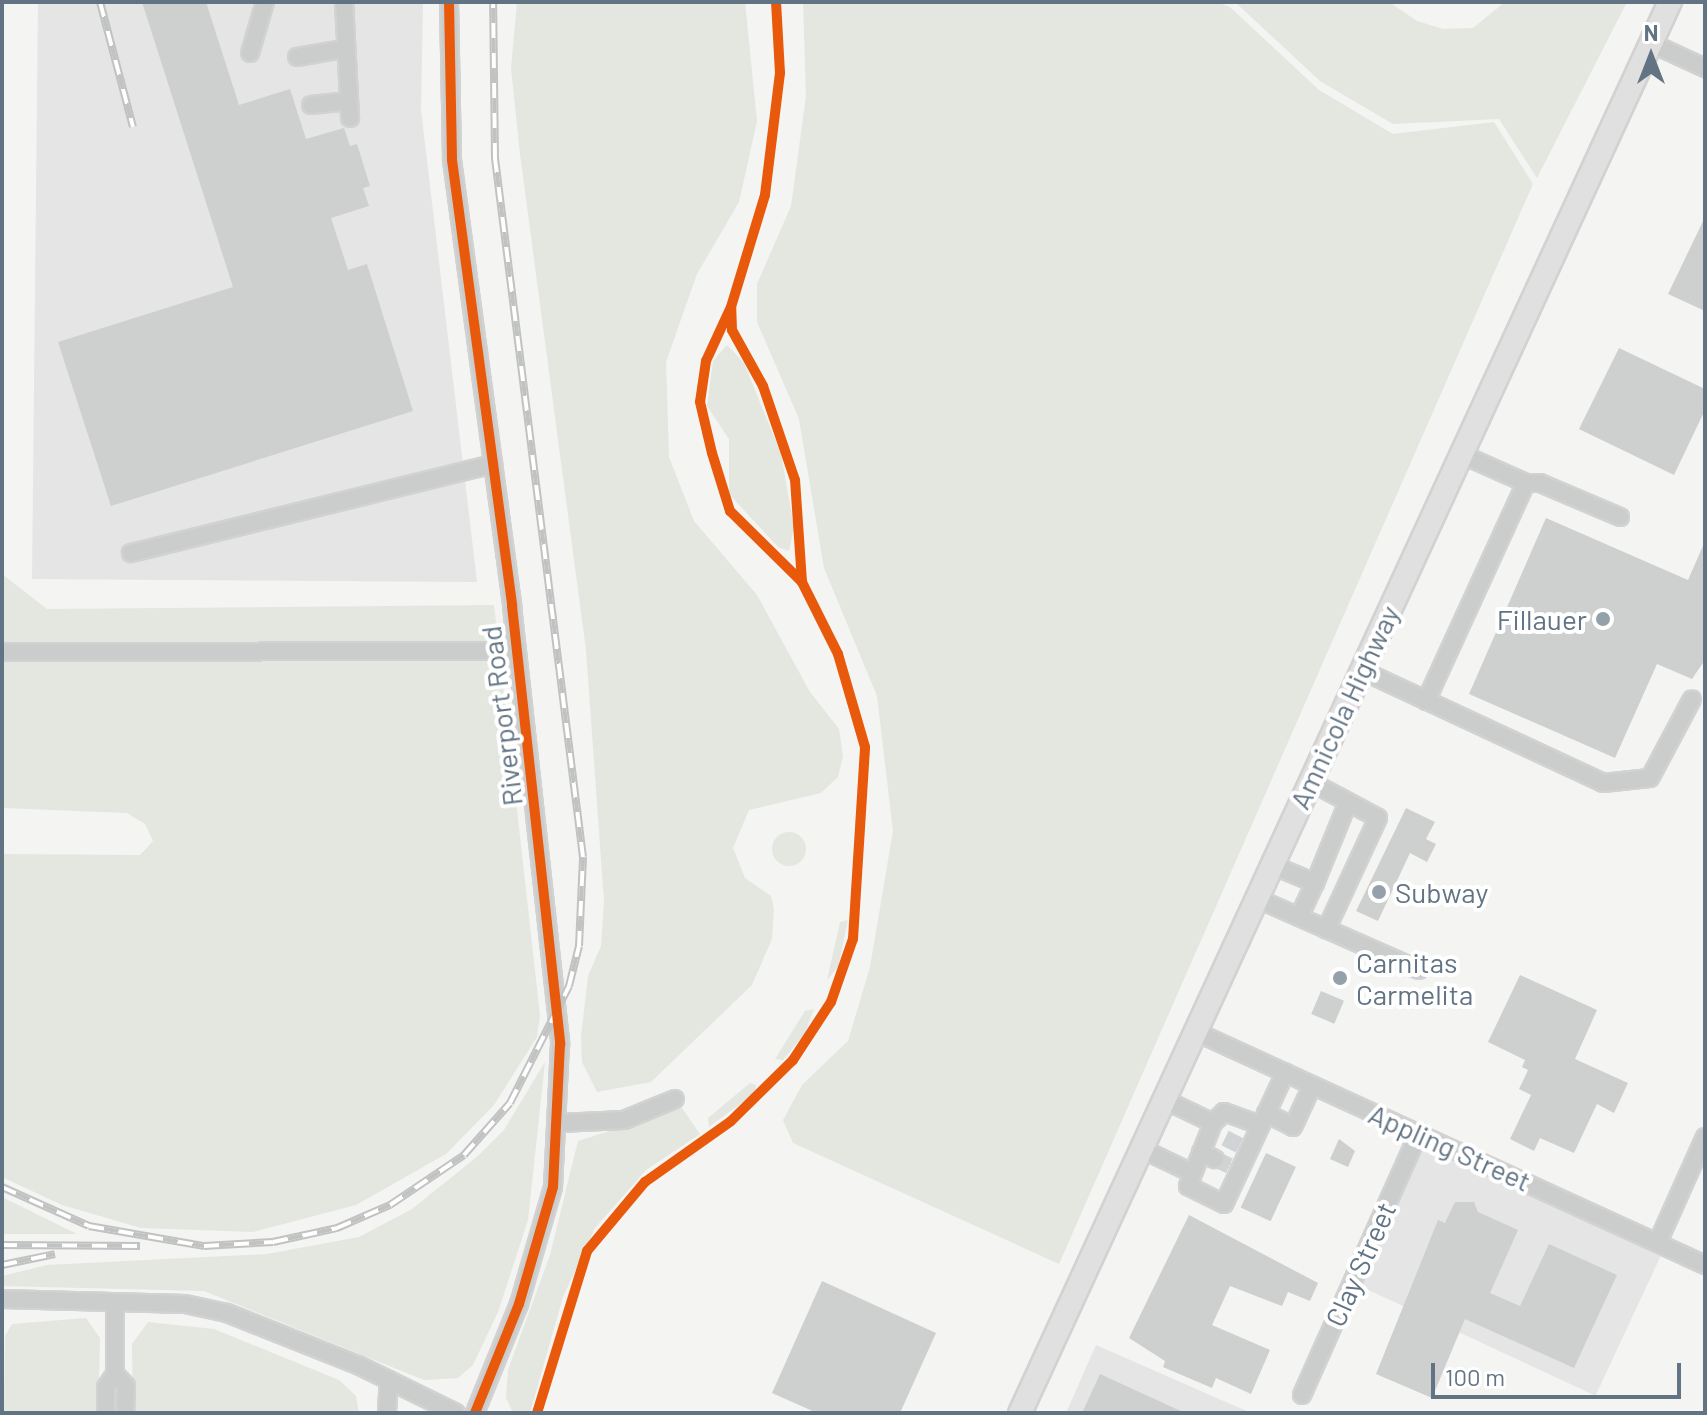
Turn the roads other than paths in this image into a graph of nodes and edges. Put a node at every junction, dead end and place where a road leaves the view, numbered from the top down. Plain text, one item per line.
1 (265, 2) edge
2 (344, 2) edge
3 (449, 2) edge
4 (1670, 2) edge
5 (1651, 43) junction
6 (344, 49) junction
7 (250, 53) dead end
8 (297, 57) dead end
9 (1705, 68) edge
10 (347, 101) junction
11 (311, 105) dead end
12 (350, 118) dead end
13 (1461, 454) junction
14 (493, 464) junction
15 (1526, 483) junction
16 (1620, 517) dead end
17 (131, 553) dead end
18 (517, 651) junction
19 (2, 652) edge
20 (1361, 670) junction
21 (1692, 699) dead end
22 (1426, 701) junction
23 (1309, 781) junction
24 (1348, 802) junction
25 (1272, 865) junction
26 (1315, 883) junction
27 (1256, 898) junction
28 (1299, 917) junction
29 (1326, 930) junction
30 (1419, 970) dead end
31 (1194, 1031) junction
32 (1285, 1073) junction
33 (1312, 1086) junction
34 (675, 1099) dead end
35 (1163, 1099) junction
36 (1263, 1119) junction
37 (559, 1123) junction
38 (1216, 1130) junction
39 (1419, 1132) junction
40 (1705, 1137) edge
41 (1140, 1148) junction
42 (1221, 1162) junction
43 (1192, 1173) junction
44 (1658, 1242) junction
45 (1705, 1265) edge
46 (2, 1299) edge
47 (115, 1302) junction
48 (115, 1374) junction
49 (389, 1380) junction
50 (1302, 1395) dead end
51 (106, 1413) edge
52 (125, 1413) edge
53 (387, 1413) edge
54 (456, 1413) edge
55 (475, 1413) edge
56 (1020, 1413) edge

1 - 7 street
2 - 6 street
3 - 14 street, Riverport Road
4 - 5 main road, Amnicola Highway
5 - 9 street
5 - 13 main road, Amnicola Highway
6 - 8 street
6 - 10 street
10 - 11 street
10 - 12 street
13 - 15 street
13 - 20 main road, Amnicola Highway
14 - 17 street
14 - 18 street, Riverport Road
15 - 16 street
15 - 22 street
18 - 19 street
18 - 37 street, Riverport Road
20 - 22 street
20 - 23 main road, Amnicola Highway
21 - 22 street
23 - 24 street
23 - 25 main road, Amnicola Highway
24 - 26 street
24 - 29 street
25 - 26 street
25 - 27 main road, Amnicola Highway
26 - 28 street
27 - 28 street
27 - 31 main road, Amnicola Highway
28 - 29 street
29 - 30 street
31 - 32 street, Appling Street
31 - 35 main road, Amnicola Highway
32 - 33 street, Appling Street
32 - 36 street
33 - 36 street
33 - 39 street, Appling Street
34 - 37 street
35 - 38 street
35 - 41 main road, Amnicola Highway
36 - 38 street
36 - 42 street
37 - 55 street, Riverport Road
38 - 42 street
39 - 44 street, Appling Street
39 - 50 street, Clay Street
40 - 44 street
41 - 43 street
41 - 56 main road, Amnicola Highway
42 - 43 street
42 - 43 street
44 - 45 street, Appling Street
46 - 47 street
47 - 48 street
47 - 49 street
48 - 51 street
48 - 52 street
49 - 53 street
49 - 54 street

